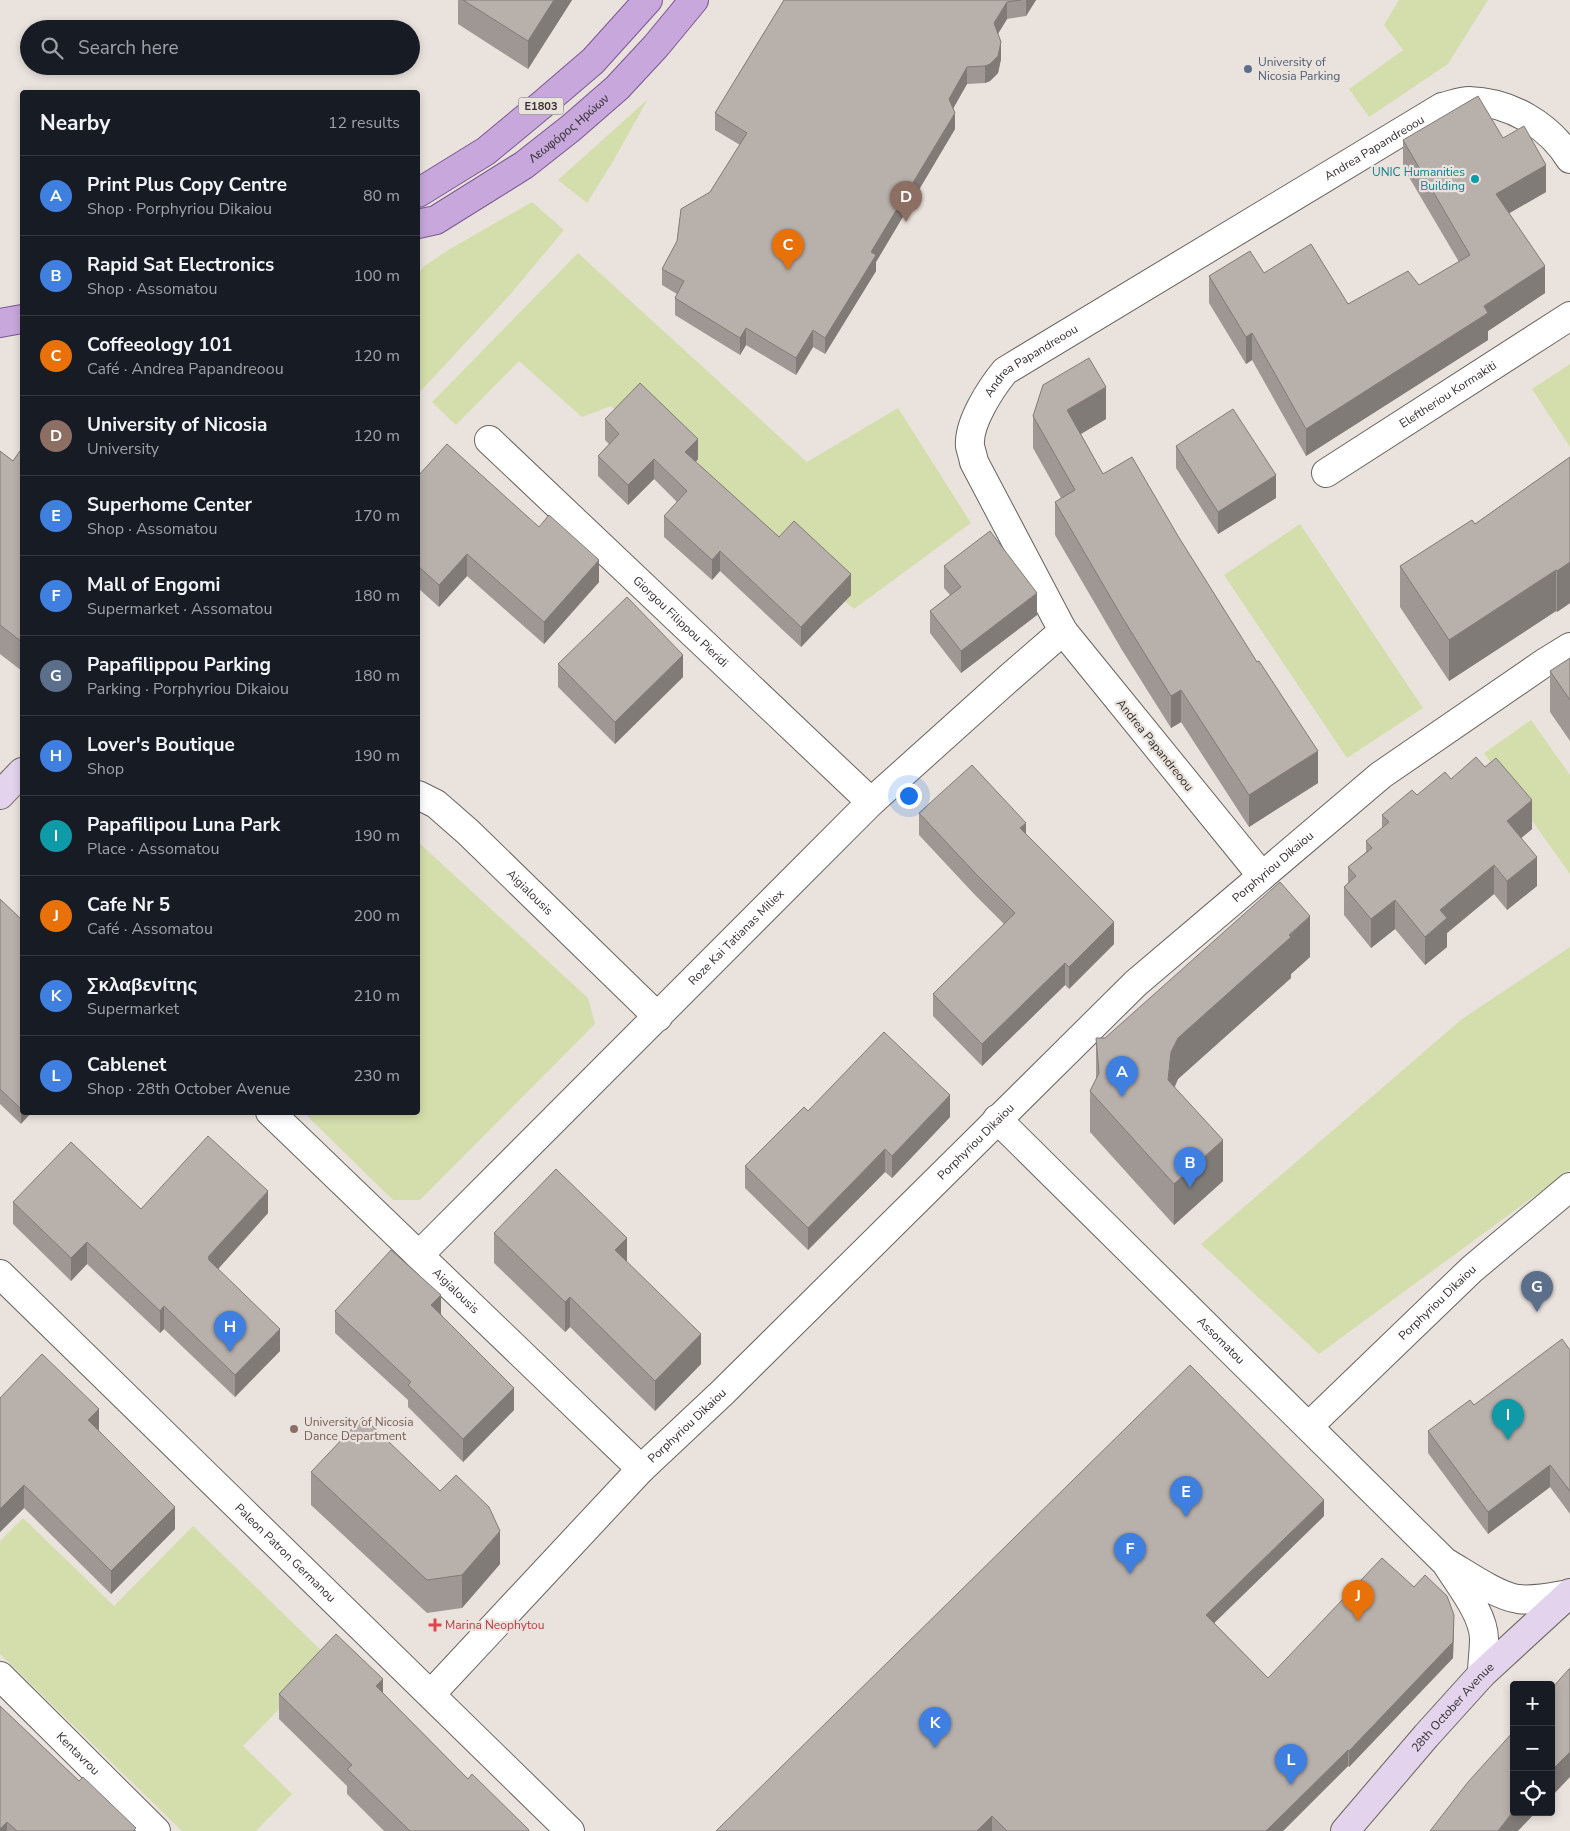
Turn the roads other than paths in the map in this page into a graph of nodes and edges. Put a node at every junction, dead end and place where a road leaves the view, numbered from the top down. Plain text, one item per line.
1 (648, 0) edge
2 (694, 0) edge
3 (1570, 159) edge
4 (420, 192) edge
5 (420, 224) edge
6 (1570, 316) edge
7 (20, 319) edge
8 (0, 324) edge
9 (489, 440) dead end
10 (1326, 473) dead end
11 (1063, 631) junction
12 (1570, 647) edge
13 (20, 774) edge
14 (0, 795) edge
15 (420, 796) edge
16 (871, 802) junction
17 (1262, 876) junction
18 (658, 1017) junction
19 (273, 1115) edge
20 (997, 1119) junction
21 (1570, 1187) edge
22 (419, 1255) junction
23 (0, 1274) edge
24 (1309, 1426) junction
25 (641, 1470) junction
26 (1446, 1562) junction
27 (1569, 1594) edge
28 (1482, 1674) junction
29 (0, 1676) edge
30 (431, 1694) junction
31 (156, 1831) edge
32 (570, 1831) edge
33 (1345, 1831) edge

1 - 4 main road, E1803
2 - 5 main road, Λεωφόρος Ηρώων / E1803
3 - 11 street, Andrea Papandreoou
6 - 10 street, Eleftheriou Kormakiti
7 - 8 main road
9 - 16 street, Giorgou Filippou Pieridi
11 - 16 street, Roze Kai Tatianas Miliex
11 - 17 street, Andrea Papandreoou
12 - 17 street, Porphyriou Dikaiou
13 - 14 main road
15 - 18 street, Aigialousis
16 - 18 street, Roze Kai Tatianas Miliex
17 - 20 street, Porphyriou Dikaiou
18 - 22 street, Roze Kai Tatianas Miliex
19 - 22 street, Aigialousis
20 - 24 street, Assomatou
20 - 25 street, Porphyriou Dikaiou
21 - 24 street, Porphyriou Dikaiou
22 - 25 street, Aigialousis
23 - 30 street, Paleon Patron Germanou
24 - 26 street, Assomatou
25 - 30 street, Porphyriou Dikaiou
26 - 27 street, Assomatou
26 - 28 street, Assomatou
27 - 28 main road, 28th October Avenue
28 - 33 main road, 28th October Avenue
29 - 31 street, Kentavrou
30 - 32 street, Paleon Patron Germanou

